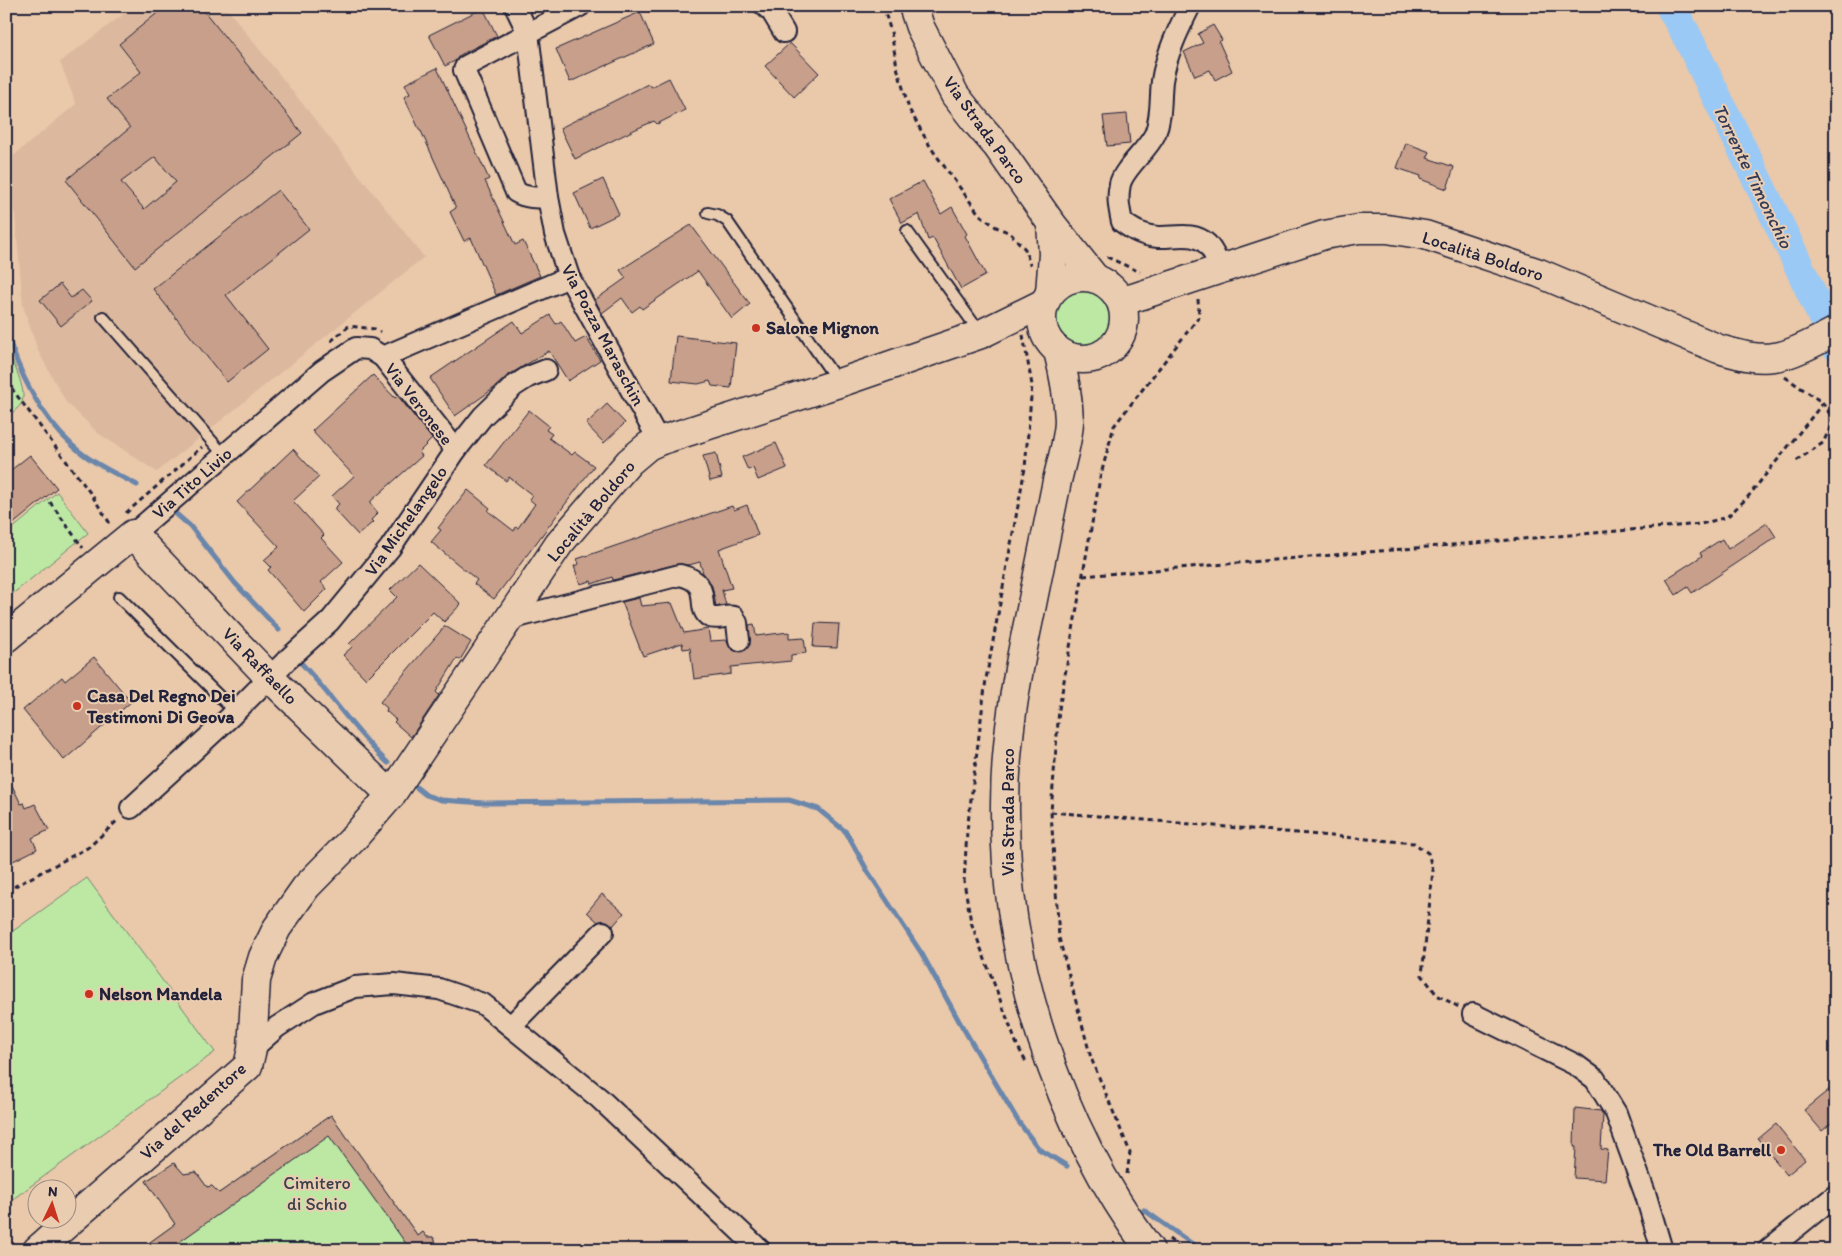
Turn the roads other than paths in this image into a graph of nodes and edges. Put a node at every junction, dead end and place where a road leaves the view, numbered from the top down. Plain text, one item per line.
1 (515, 6) edge
2 (580, 6) edge
3 (765, 6) edge
4 (913, 6) edge
5 (1190, 6) edge
6 (784, 32) dead end
7 (528, 33) junction
8 (548, 197) junction
9 (708, 213) dead end
10 (1051, 223) junction
11 (907, 231) dead end
12 (1209, 272) junction
13 (569, 277) junction
14 (1095, 278) junction
15 (1047, 298) junction
16 (1121, 300) junction
17 (103, 317) dead end
18 (981, 334) junction
19 (1826, 336) edge
20 (1043, 341) junction
21 (383, 357) junction
22 (546, 370) dead end
23 (839, 383) junction
24 (659, 441) junction
25 (456, 450) junction
26 (224, 455) junction
27 (127, 538) junction
28 (119, 597) dead end
29 (510, 619) junction
30 (6, 638) edge
31 (739, 640) dead end
32 (270, 678) junction
33 (235, 712) junction
34 (395, 788) junction
35 (131, 808) road end
36 (603, 932) dead end
37 (1473, 1014) road end
38 (511, 1026) junction
39 (252, 1049) junction
40 (1836, 1195) edge
41 (37, 1250) edge
42 (760, 1250) edge
43 (1150, 1250) edge
44 (1662, 1250) edge
45 (1768, 1250) edge

1 - 7 street, Via Pozza Maraschin
2 - 7 street
3 - 6 street
4 - 10 street, Via Strada Parco
5 - 12 street
7 - 8 street, Via Pozza Maraschin
7 - 8 street
8 - 13 street, Via Pozza Maraschin
9 - 23 lane
10 - 14 street, Via Strada Parco
10 - 15 street
11 - 18 lane
12 - 16 street, Località Boldoro
12 - 19 street, Località Boldoro
13 - 21 street
13 - 24 street, Via Pozza Maraschin
14 - 15 street
14 - 16 street
15 - 18 street, Località Boldoro
15 - 20 street
16 - 20 street
17 - 26 lane
18 - 20 street, Località Boldoro
18 - 23 street, Località Boldoro
20 - 43 street, Via Strada Parco
21 - 25 street, Via Veronese
21 - 26 street, Via Tito Livio
22 - 25 street, Via Michelangelo
23 - 24 street, Località Boldoro
24 - 29 street, Località Boldoro
25 - 32 street, Via Michelangelo
26 - 27 street, Via Tito Livio
27 - 30 street, Via Tito Livio
27 - 32 street, Via Raffaello
28 - 33 lane
29 - 31 street
29 - 34 street, Località Boldoro
32 - 33 street, Via Michelangelo
32 - 34 street, Via Raffaello
33 - 35 street, Via Michelangelo
34 - 39 street, Via del Redentore
36 - 38 street
37 - 44 street
38 - 39 street
38 - 42 street
39 - 41 street, Via del Redentore
40 - 45 street

